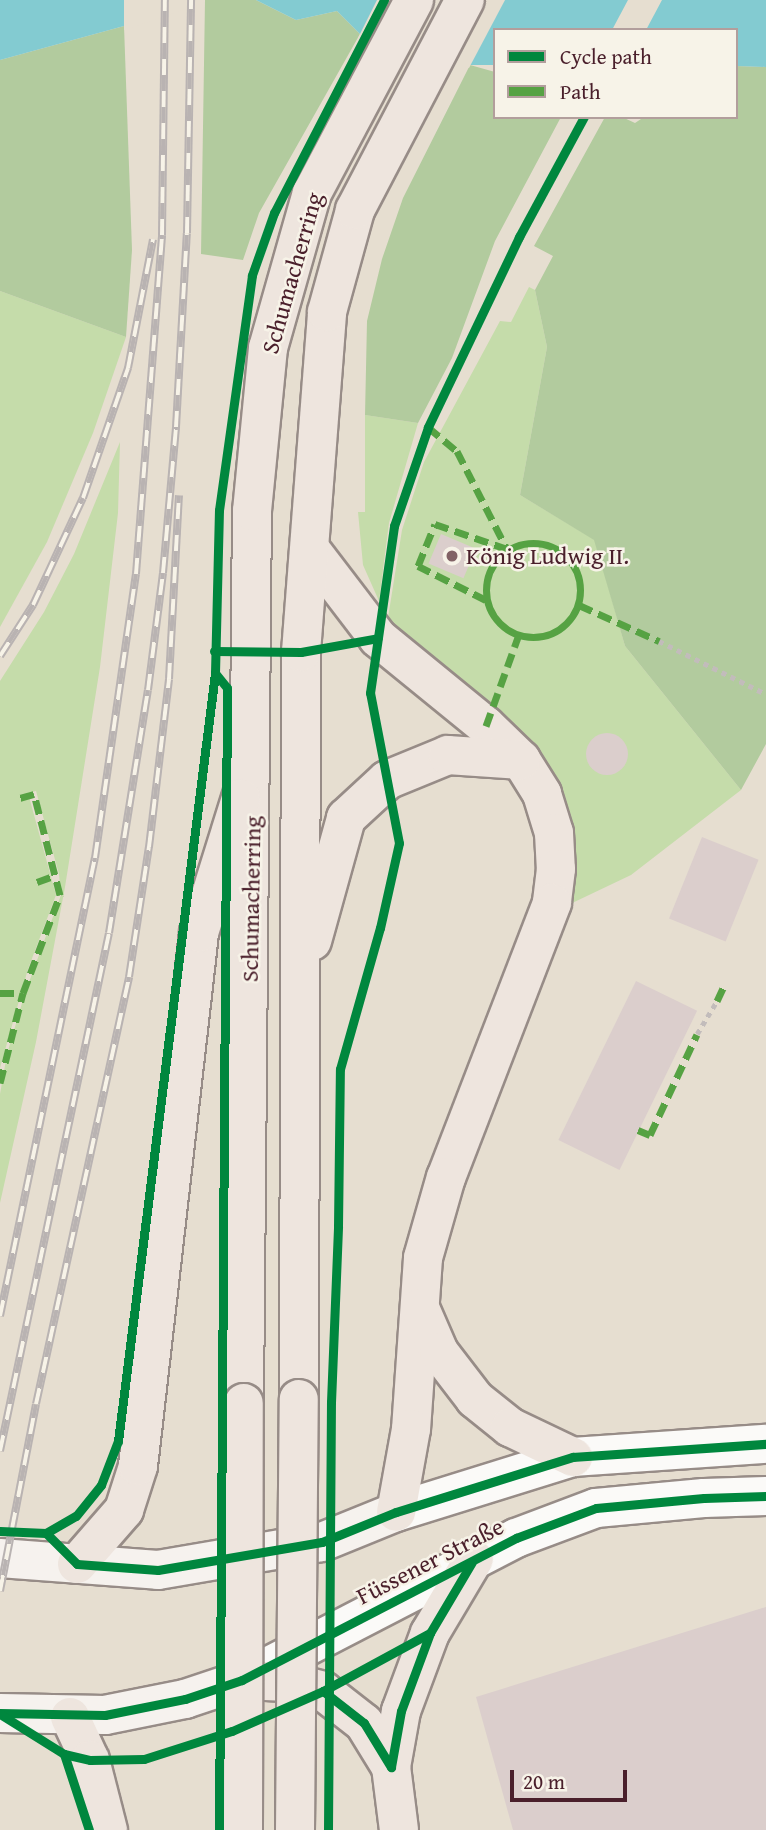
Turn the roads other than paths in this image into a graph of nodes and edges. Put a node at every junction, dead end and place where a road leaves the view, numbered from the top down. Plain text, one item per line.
1 (414, 0) edge
2 (465, 0) edge
3 (310, 549) junction
4 (521, 760) junction
5 (252, 767) junction
6 (298, 990) junction
7 (418, 1304) junction
8 (766, 1444) edge
9 (573, 1457) junction
10 (766, 1496) edge
11 (396, 1512) junction
12 (0, 1558) edge
13 (474, 1559) junction
14 (77, 1564) junction
15 (242, 1680) junction
16 (0, 1713) edge
17 (69, 1717) junction
18 (391, 1767) junction
19 (108, 1830) edge
20 (243, 1830) edge
21 (295, 1830) edge
22 (399, 1830) edge

1 - 5 main road, Schumacherring
2 - 3 main road, Schumacherring
3 - 4 main road
3 - 6 main road, Schumacherring
4 - 6 main road
4 - 7 main road
5 - 14 main road
5 - 20 main road, Schumacherring, bridge
6 - 21 main road, Schumacherring, bridge
7 - 9 main road
7 - 11 main road
8 - 9 street, Füssener Straße
9 - 11 street, Füssener Straße
10 - 13 street, Füssener Straße
11 - 14 main road, Füssener Straße
12 - 14 main road, Füssener Straße
13 - 15 street, Füssener Straße
13 - 18 main road
15 - 17 main road, Füssener Straße
15 - 18 main road
16 - 17 main road, Füssener Straße
17 - 19 main road
18 - 22 main road

